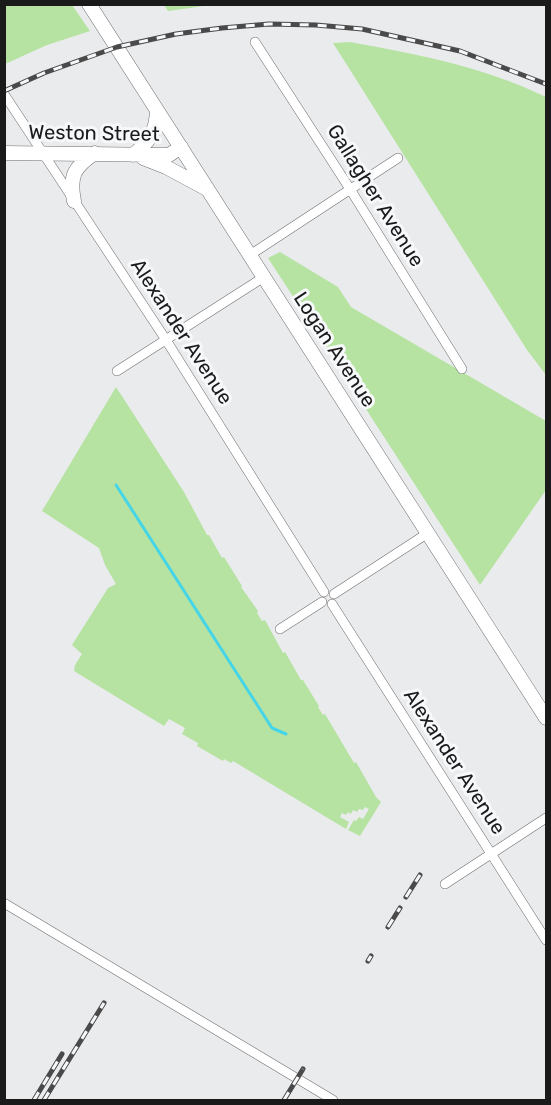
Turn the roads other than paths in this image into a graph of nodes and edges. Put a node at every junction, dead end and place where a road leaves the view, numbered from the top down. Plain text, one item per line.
1 (91, 5) edge
2 (255, 42) dead end
3 (4, 94) edge
4 (157, 111) junction
5 (181, 147) junction
6 (44, 152) junction
7 (4, 153) edge
8 (95, 153) junction
9 (133, 155) junction
10 (398, 158) dead end
11 (208, 189) junction
12 (350, 189) junction
13 (74, 201) junction
14 (250, 255) junction
15 (264, 277) junction
16 (166, 340) junction
17 (462, 369) dead end
18 (117, 371) dead end
19 (429, 533) junction
20 (328, 598) junction
21 (280, 629) dead end
22 (546, 718) edge
23 (546, 819) edge
24 (492, 855) junction
25 (446, 884) dead end
26 (4, 903) edge
27 (546, 940) edge
28 (333, 1101) edge

1 - 4 main road, Logan Avenue
2 - 12 street, Gallagher Avenue
3 - 6 street, Alexander Avenue
4 - 5 main road, Logan Avenue
4 - 9 main road
5 - 9 main road, Weston Street
5 - 11 main road, Logan Avenue
6 - 7 main road, Weston Street
6 - 8 main road, Weston Street
6 - 13 street, Alexander Avenue
8 - 9 main road, Weston Street
8 - 13 main road
9 - 11 main road
10 - 12 street
11 - 14 main road, Logan Avenue
12 - 14 street
12 - 17 street, Gallagher Avenue
13 - 16 street, Alexander Avenue
14 - 15 main road, Logan Avenue
15 - 16 street
15 - 19 main road, Logan Avenue
16 - 18 street
16 - 20 street, Alexander Avenue
19 - 20 street
19 - 22 main road, Logan Avenue
20 - 21 street
20 - 24 street, Alexander Avenue
23 - 24 street
24 - 25 street
24 - 27 street, Alexander Avenue
26 - 28 street

